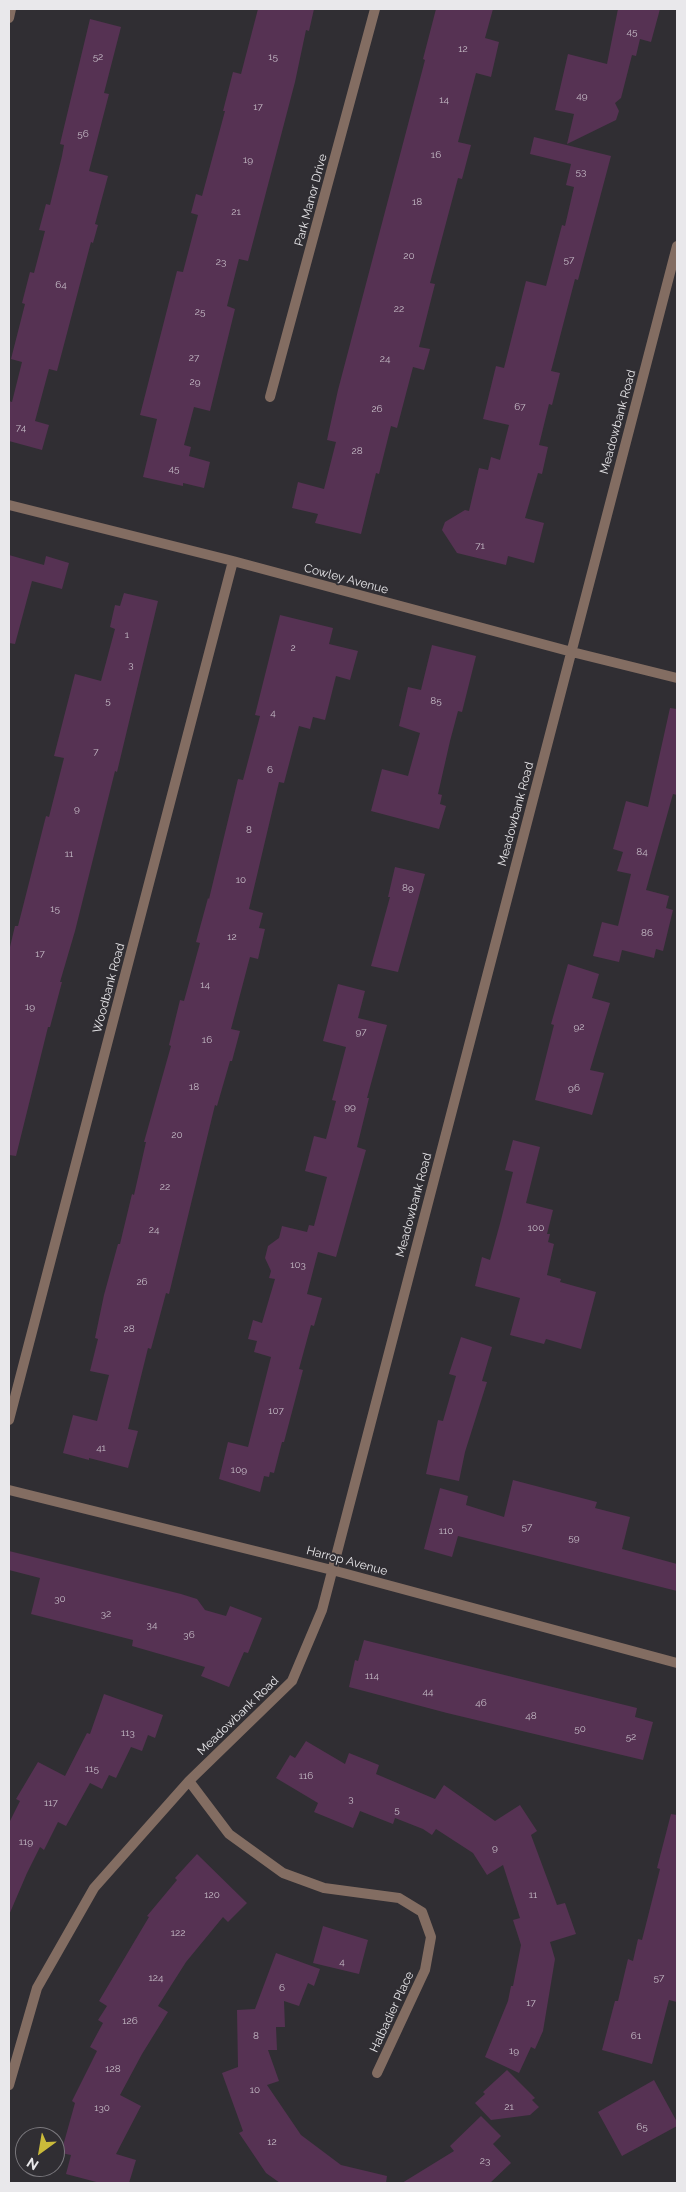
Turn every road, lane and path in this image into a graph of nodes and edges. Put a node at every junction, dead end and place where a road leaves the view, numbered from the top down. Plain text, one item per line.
1 (11, 9) edge
2 (375, 9) edge
3 (9, 18) edge
4 (677, 246) edge
5 (270, 397) dead end
6 (9, 504) edge
7 (232, 561) junction
8 (572, 652) junction
9 (677, 678) edge
10 (9, 1420) edge
11 (9, 1490) edge
12 (332, 1570) junction
13 (677, 1662) edge
14 (189, 1781) junction
15 (377, 2073) dead end
16 (9, 2085) edge

1 - 3 street
2 - 5 street, Park Manor Drive
4 - 8 street, Meadowbank Road
6 - 7 street, Cowley Avenue
7 - 8 street, Cowley Avenue
7 - 10 street, Woodbank Road
8 - 9 street, Cowley Avenue
8 - 12 street, Meadowbank Road
11 - 12 street, Harrop Avenue
12 - 13 street, Harrop Avenue
12 - 14 street, Meadowbank Road
14 - 15 street, Halbadier Place
14 - 16 street, Meadowbank Road

